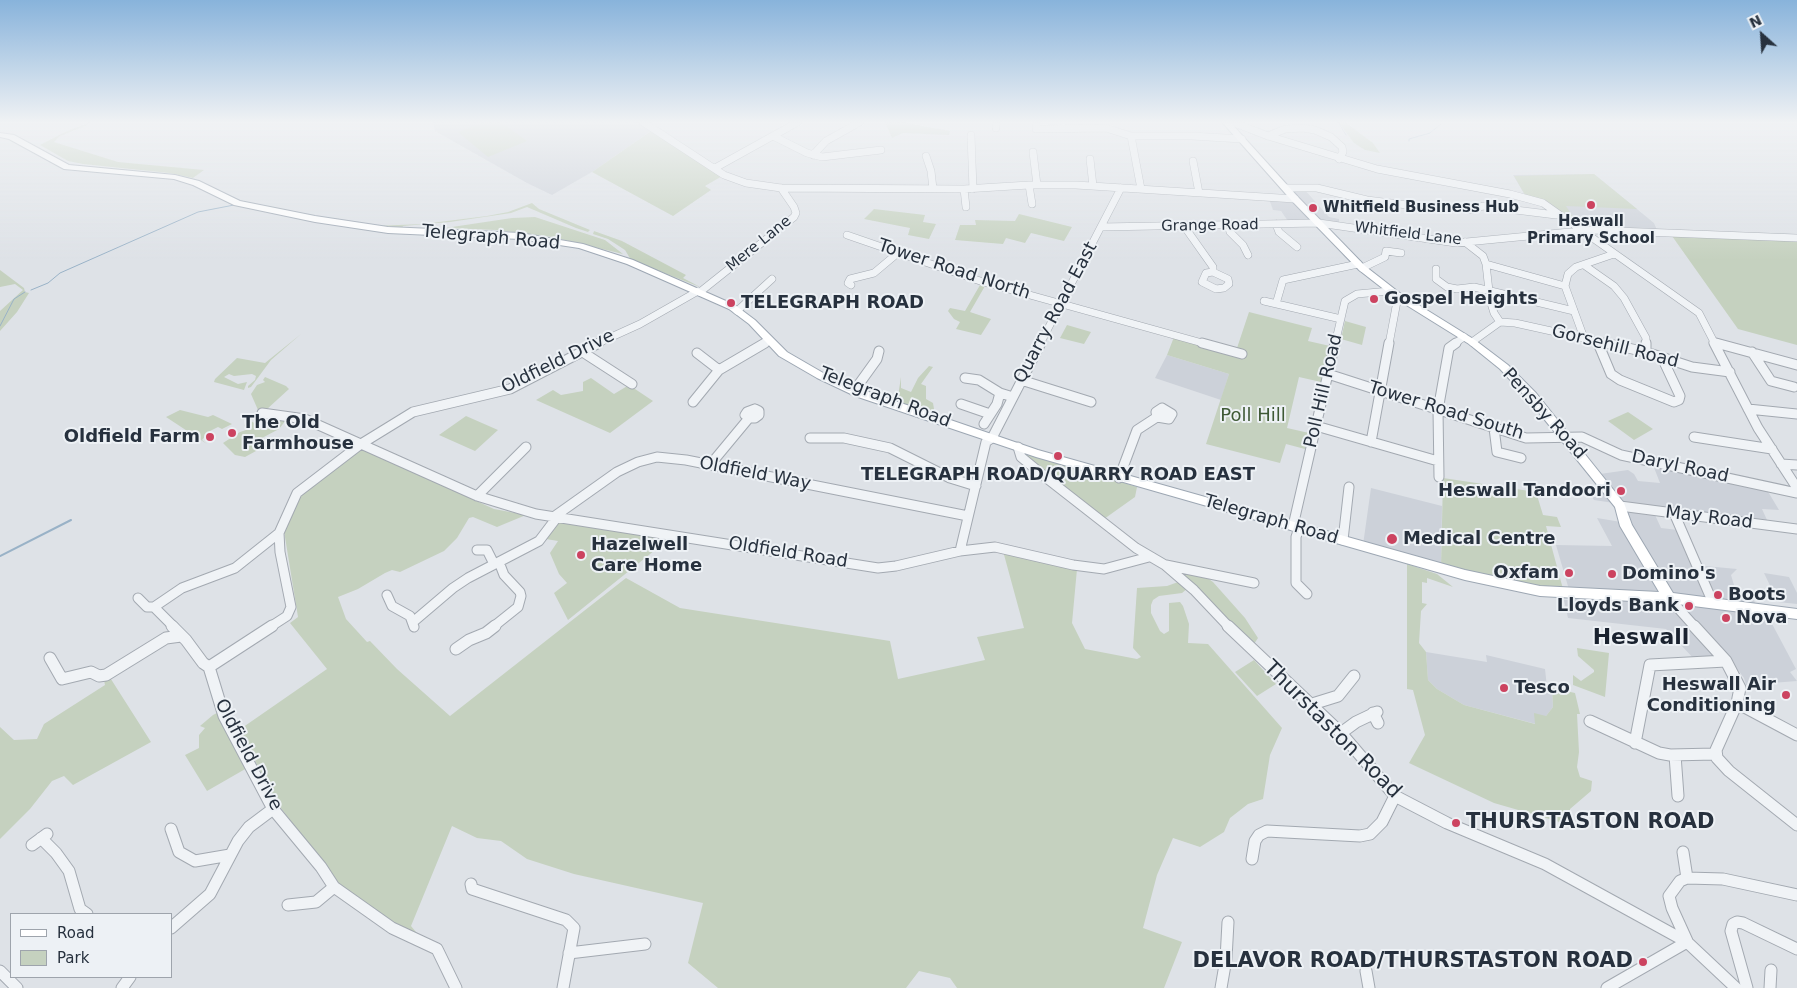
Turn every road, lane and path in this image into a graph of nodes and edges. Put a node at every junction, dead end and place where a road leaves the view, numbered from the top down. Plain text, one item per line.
1 (88, 168) edge
2 (715, 168) edge
3 (930, 168) edge
4 (972, 168) edge
5 (1035, 168) edge
6 (1091, 168) edge
7 (1137, 168) edge
8 (1194, 168) edge
9 (1268, 168) edge
10 (1375, 168) edge
11 (1029, 185) junction
12 (1037, 185) junction
13 (1093, 186) junction
14 (781, 188) junction
15 (1121, 188) junction
16 (1286, 188) junction
17 (933, 189) junction
18 (964, 189) junction
19 (973, 189) junction
20 (1141, 189) junction
21 (1199, 193) junction
22 (1296, 198) junction
23 (1032, 204) dead end
24 (1407, 204) dead end
25 (966, 207) dead end
26 (1453, 208) dead end
27 (1560, 215) junction
28 (1319, 223) junction
29 (1276, 224) junction
30 (1184, 226) junction
31 (1228, 226) junction
32 (1101, 227) junction
33 (1580, 230) junction
34 (847, 235) dead end
35 (1797, 238) edge
36 (1465, 242) junction
37 (1297, 247) dead end
38 (899, 252) junction
39 (1401, 253) dead end
40 (1614, 254) junction
41 (1248, 255) dead end
42 (1486, 264) junction
43 (1584, 265) junction
44 (1360, 266) junction
45 (1436, 269) dead end
46 (1213, 272) dead end
47 (772, 279) dead end
48 (840, 282) dead end
49 (1565, 286) junction
50 (699, 291) junction
51 (1490, 291) junction
52 (1394, 294) junction
53 (1264, 301) dead end
54 (1061, 302) junction
55 (1276, 304) junction
56 (737, 311) junction
57 (1574, 311) junction
58 (1341, 319) junction
59 (1500, 322) junction
60 (1584, 338) junction
61 (1468, 340) junction
62 (768, 341) junction
63 (1598, 342) junction
64 (1713, 342) junction
65 (581, 351) junction
66 (879, 351) dead end
67 (1646, 352) junction
68 (1752, 352) junction
69 (697, 353) dead end
70 (1242, 354) dead end
71 (1665, 358) junction
72 (1797, 365) edge
73 (719, 370) junction
74 (1730, 372) junction
75 (1328, 374) junction
76 (965, 378) dead end
77 (1021, 380) junction
78 (632, 384) dead end
79 (1794, 387) dead end
80 (854, 390) junction
81 (1380, 390) junction
82 (1000, 393) junction
83 (1013, 397) junction
84 (692, 402) dead end
85 (1091, 402) dead end
86 (961, 404) dead end
87 (1748, 409) junction
88 (1438, 410) junction
89 (262, 413) dead end
90 (990, 414) junction
91 (1797, 414) edge
92 (1157, 417) dead end
93 (749, 418) dead end
94 (984, 424) dead end
95 (1316, 426) junction
96 (1494, 428) junction
97 (1566, 436) junction
98 (1694, 437) dead end
99 (810, 438) dead end
100 (992, 438) junction
101 (1371, 442) junction
102 (361, 444) junction
103 (526, 447) dead end
104 (1018, 447) junction
105 (1772, 449) junction
106 (1521, 458) dead end
107 (1438, 461) junction
108 (1781, 464) junction
109 (710, 465) junction
110 (1797, 465) edge
111 (1439, 477) dead end
112 (1119, 478) junction
113 (976, 486) junction
114 (1349, 487) dead end
115 (1797, 488) edge
116 (1797, 493) edge
117 (477, 496) junction
118 (1620, 506) junction
119 (1674, 513) junction
120 (556, 516) junction
121 (968, 516) junction
122 (1296, 527) junction
123 (1797, 529) edge
124 (279, 533) junction
125 (1343, 540) junction
126 (477, 550) dead end
127 (960, 551) junction
128 (1149, 556) junction
129 (496, 563) junction
130 (1165, 565) junction
131 (1254, 583) dead end
132 (1307, 594) dead end
133 (138, 598) dead end
134 (390, 598) dead end
135 (1669, 598) junction
136 (1713, 603) junction
137 (154, 607) junction
138 (1797, 614) edge
139 (181, 636) junction
140 (461, 648) dead end
141 (50, 658) dead end
142 (1726, 661) junction
143 (209, 667) junction
144 (1354, 676) dead end
145 (1737, 703) junction
146 (1309, 705) junction
147 (1376, 716) dead end
148 (1590, 721) dead end
149 (1341, 733) junction
150 (1797, 735) edge
151 (1635, 743) junction
152 (1715, 754) junction
153 (1675, 755) junction
154 (1394, 796) junction
155 (1678, 796) dead end
156 (273, 809) junction
157 (1797, 825) edge
158 (171, 830) dead end
159 (40, 839) dead end
160 (1683, 852) dead end
161 (230, 855) junction
162 (1252, 859) dead end
163 (1687, 878) junction
164 (471, 884) dead end
165 (334, 887) junction
166 (1797, 896) edge
167 (288, 905) dead end
168 (86, 913) edge
169 (172, 927) edge
170 (1225, 929) dead end
171 (1687, 942) junction
172 (645, 944) dead end
173 (1797, 949) edge
174 (570, 953) junction
175 (1771, 970) dead end
176 (0, 971) edge
177 (1366, 971) dead end
178 (17, 988) edge
179 (456, 988) edge
180 (563, 988) edge
181 (1221, 988) edge
182 (1369, 988) edge
183 (1607, 988) edge
184 (1736, 988) edge
185 (1747, 988) edge
186 (1770, 988) edge

1 - 50 main road, Telegraph Road
2 - 14 street
3 - 17 street
4 - 19 street
5 - 12 street
6 - 13 street
7 - 20 street
8 - 21 street
9 - 16 main road, Pensby Road
10 - 27 street
11 - 12 street
11 - 19 street
11 - 23 street
12 - 13 street
13 - 15 street
14 - 17 street
14 - 50 street, Mere Lane
15 - 20 street
15 - 32 street, Quarry Road East
16 - 22 main road, Pensby Road
16 - 24 street
17 - 18 street
18 - 19 street
18 - 25 street
20 - 21 street
21 - 22 street
22 - 28 main road, Pensby Road
26 - 27 street
27 - 33 street
28 - 29 street, Grange Road
28 - 36 street, Whitfield Lane
28 - 44 main road, Pensby Road
29 - 31 street, Grange Road
29 - 37 street
30 - 31 street, Grange Road
30 - 32 street, Grange Road
30 - 46 street
31 - 41 street
32 - 54 street, Quarry Road East
33 - 35 street, Whitfield Lane
33 - 36 street, Whitfield Lane
33 - 40 street
34 - 38 street, Tower Road North
36 - 42 street
38 - 48 street
38 - 54 street, Tower Road North
39 - 44 street
40 - 43 street
40 - 64 street
42 - 49 street
42 - 51 street
43 - 49 street
43 - 67 street
44 - 52 main road, Pensby Road
44 - 55 street
45 - 51 street
47 - 56 street
49 - 57 street
50 - 56 main road, Telegraph Road
50 - 65 street, Oldfield Drive
51 - 57 street
51 - 59 street
52 - 58 street, Poll Hill Road
52 - 61 main road, Pensby Road
52 - 81 street
53 - 55 street
54 - 70 street
54 - 77 street, Quarry Road East
55 - 58 street
56 - 62 main road, Telegraph Road
57 - 60 street
58 - 75 street, Poll Hill Road
59 - 60 street, Gorsehill Road
59 - 61 street
60 - 63 street, Gorsehill Road
61 - 88 street
61 - 97 main road, Pensby Road
62 - 73 street
62 - 80 main road, Telegraph Road
63 - 67 street, Gorsehill Road
63 - 71 street
64 - 68 street
64 - 74 street
65 - 78 street
65 - 102 street, Oldfield Drive
66 - 80 street
67 - 71 street, Gorsehill Road
68 - 72 street
68 - 79 street
69 - 73 street
71 - 74 street, Gorsehill Road
73 - 84 street
74 - 87 street
75 - 81 street, Tower Road South
75 - 95 street, Poll Hill Road
76 - 82 street
77 - 83 street, Quarry Road East
77 - 85 street
80 - 100 main road, Telegraph Road
81 - 88 street, Tower Road South
81 - 101 street
82 - 83 street
82 - 90 street
83 - 100 street, Quarry Road East
86 - 90 street
87 - 91 street
87 - 105 street
88 - 96 street, Tower Road South
88 - 107 street
89 - 102 street, Oldfield Road
90 - 94 street
92 - 112 street
93 - 109 street
95 - 101 street
95 - 122 street, Poll Hill Road
96 - 97 street, Tower Road South
96 - 106 street
97 - 116 street, Daryl Road
97 - 118 main road, Pensby Road
98 - 105 street
99 - 113 street
100 - 104 main road, Telegraph Road
100 - 113 street, Quarry Road East
101 - 107 street
102 - 117 street, Oldfield Road
102 - 124 street, Oldfield Drive
103 - 117 street
104 - 112 main road, Telegraph Road
104 - 128 street, Thurstaston Road
105 - 108 street
107 - 111 street
108 - 110 street
108 - 115 street
109 - 120 street, Oldfield Way
109 - 121 street, Oldfield Way
112 - 122 main road, Telegraph Road
113 - 121 street, Quarry Road East
114 - 125 street
117 - 120 street, Oldfield Road
118 - 119 street, May Road
118 - 135 main road, Pensby Road
119 - 123 street, May Road
119 - 136 street
120 - 127 street, Oldfield Road
120 - 129 street, Oldfield Way
121 - 127 street, Quarry Road East
122 - 125 main road, Telegraph Road
122 - 132 street, Poll Hill Road
124 - 137 street
124 - 143 street, Oldfield Drive
125 - 135 main road, Telegraph Road
126 - 129 street
127 - 128 street, Oldfield Road
128 - 130 street, Thurstaston Road
129 - 134 street, Oldfield Way
129 - 140 street
130 - 131 street
130 - 146 street, Thurstaston Road
133 - 137 street
135 - 136 main road, Telegraph Road
135 - 142 street
136 - 138 main road, Telegraph Road
137 - 139 street
139 - 141 street
139 - 143 street
142 - 145 street
142 - 151 street
143 - 156 street, Oldfield Drive
144 - 146 street
145 - 150 street
145 - 152 street
146 - 149 street, Thurstaston Road
147 - 149 street
148 - 151 street
149 - 154 street, Thurstaston Road
151 - 153 street
152 - 153 street
152 - 157 street
153 - 155 street
154 - 162 street
154 - 171 street, Thurstaston Road
156 - 161 street
156 - 165 street, Oldfield Drive
158 - 161 street
159 - 168 street
160 - 163 street
161 - 169 street
163 - 166 street
163 - 171 street
164 - 174 street
165 - 167 street
165 - 179 street, Oldfield Drive
170 - 181 street
171 - 183 street
171 - 184 street, Thurstaston Road
172 - 174 street
173 - 185 street
174 - 180 street
175 - 186 street
176 - 178 street
177 - 182 street

